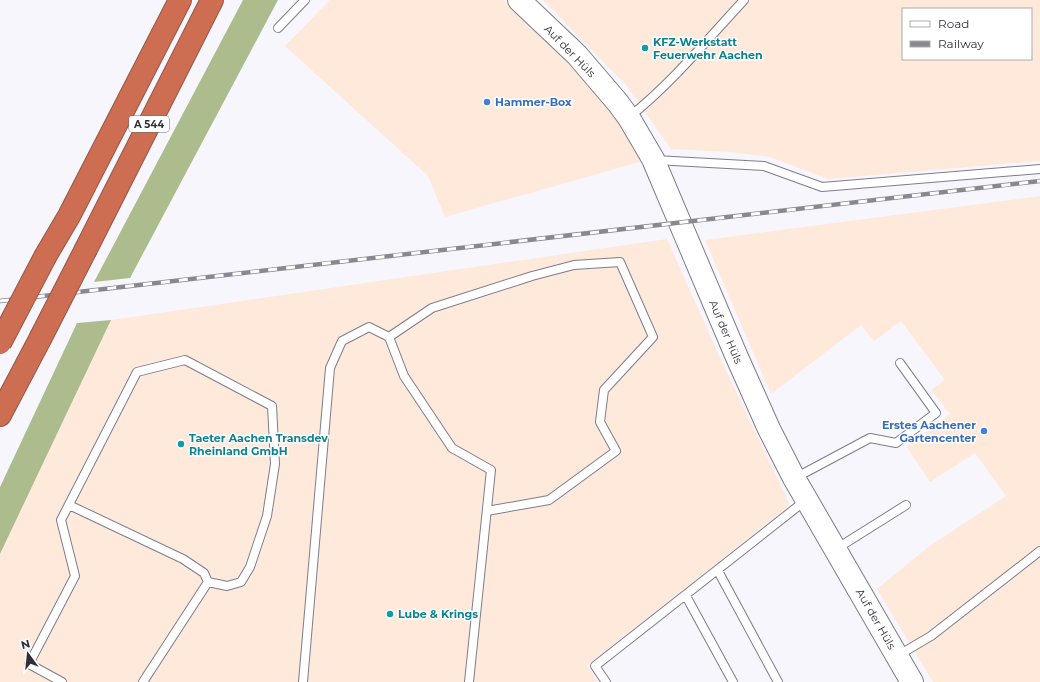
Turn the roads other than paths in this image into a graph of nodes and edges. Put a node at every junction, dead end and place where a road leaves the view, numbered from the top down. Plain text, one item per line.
1 (180, 0) edge
2 (212, 0) edge
3 (305, 0) edge
4 (519, 0) edge
5 (744, 0) edge
6 (278, 28) dead end
7 (629, 118) junction
8 (652, 159) junction
9 (1040, 169) edge
10 (389, 337) junction
11 (0, 343) edge
12 (900, 363) dead end
13 (0, 416) edge
14 (794, 478) junction
15 (806, 500) junction
16 (69, 505) junction
17 (906, 505) dead end
18 (487, 511) junction
19 (835, 549) junction
20 (1040, 551) edge
21 (718, 571) junction
22 (208, 582) junction
23 (686, 596) junction
24 (897, 656) junction
25 (62, 682) edge
26 (143, 682) edge
27 (303, 682) edge
28 (469, 682) edge
29 (606, 682) edge
30 (733, 682) edge
31 (778, 682) edge
32 (912, 682) edge

1 - 11 highway, A 544, bridge
2 - 13 highway, A 544, bridge
3 - 6 lane
4 - 7 street, Auf der Hüls
5 - 7 lane
7 - 8 street, Auf der Hüls
8 - 9 lane
8 - 14 street, Auf der Hüls
10 - 18 lane
10 - 18 lane
10 - 27 lane
12 - 14 lane
14 - 15 street, Auf der Hüls
15 - 19 street, Auf der Hüls
15 - 21 lane
16 - 22 lane
16 - 22 lane
16 - 25 lane
17 - 19 lane
18 - 28 lane
19 - 24 street, Auf der Hüls
20 - 24 lane
21 - 23 lane
21 - 31 lane
22 - 26 lane
23 - 29 lane
23 - 30 lane
24 - 32 street, Auf der Hüls

